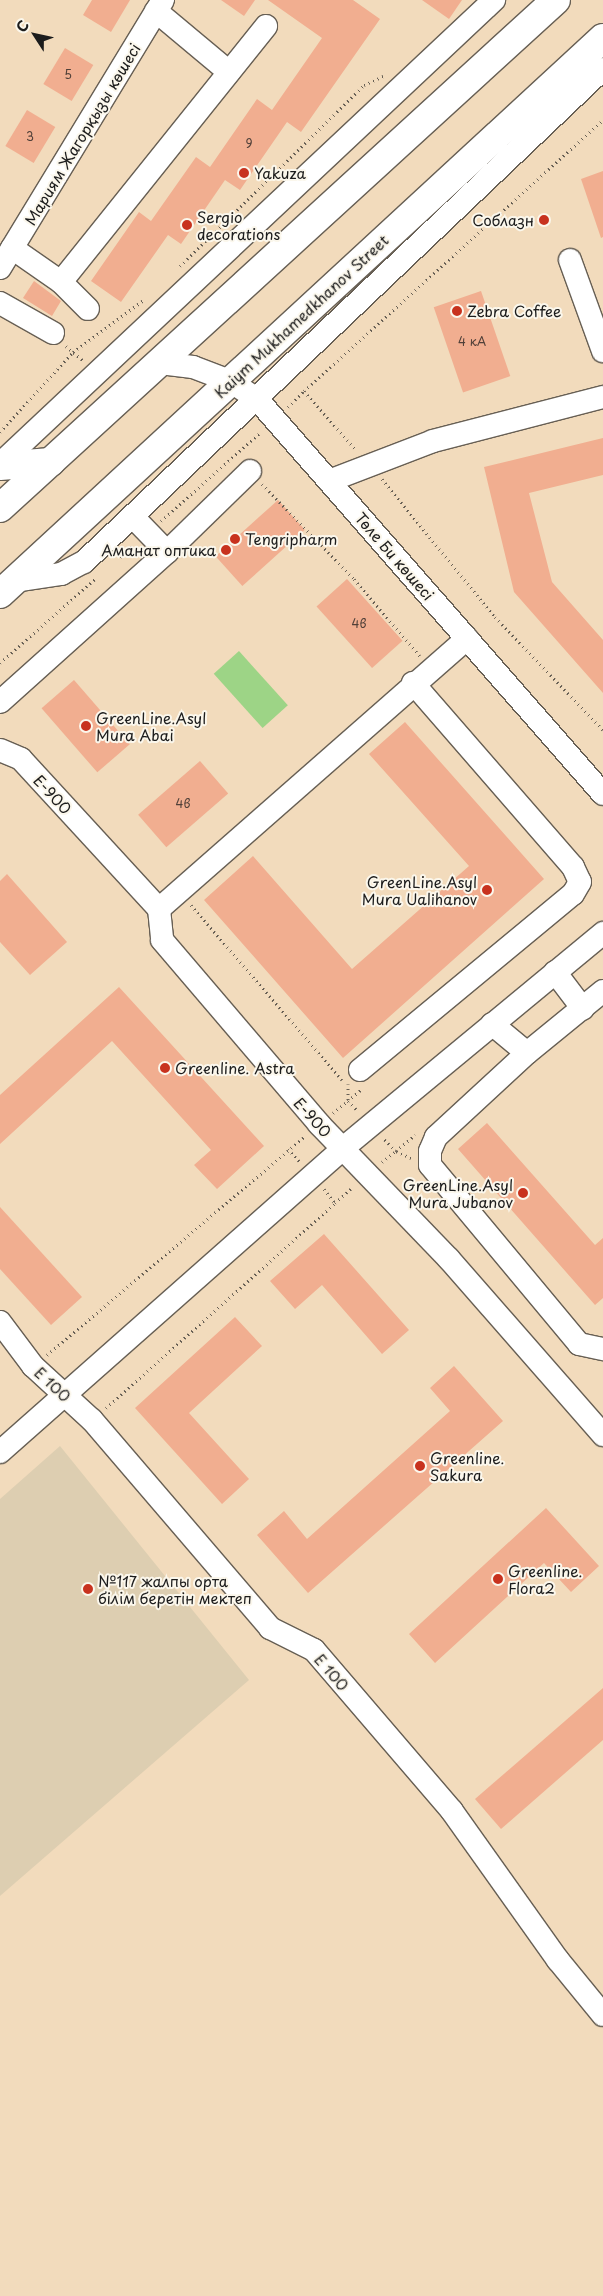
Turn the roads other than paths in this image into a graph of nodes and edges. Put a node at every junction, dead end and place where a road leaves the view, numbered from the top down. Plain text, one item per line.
1 (494, 0) edge
2 (556, 0) edge
3 (160, 6) edge
4 (266, 26) dead end
5 (603, 38) edge
6 (603, 69) edge
7 (229, 72) junction
8 (12, 248) junction
9 (570, 260) dead end
10 (0, 268) edge
11 (61, 282) junction
12 (0, 303) edge
13 (88, 310) dead end
14 (53, 333) road end
15 (603, 351) edge
16 (160, 363) junction
17 (230, 381) junction
18 (603, 397) edge
19 (257, 399) junction
20 (51, 462) junction
21 (242, 463) road end
22 (0, 465) edge
23 (329, 481) junction
24 (0, 508) edge
25 (133, 517) junction
26 (167, 552) junction
27 (7, 588) edge
28 (467, 638) junction
29 (421, 676) junction
30 (0, 702) edge
31 (0, 750) edge
32 (603, 794) edge
33 (159, 909) junction
34 (603, 933) edge
35 (555, 972) junction
36 (603, 991) edge
37 (583, 1009) junction
38 (492, 1024) junction
39 (527, 1054) junction
40 (353, 1078) road end
41 (342, 1148) junction
42 (0, 1322) edge
43 (603, 1349) edge
44 (65, 1395) junction
45 (600, 1425) edge
46 (0, 1452) edge
47 (603, 2015) edge

1 - 22 street
2 - 16 main road
3 - 7 street
3 - 8 street, Мариям Жагорқызы көшесі
4 - 7 street
5 - 17 main road, Kaiym Mukhamedkhanov Street
6 - 19 street
7 - 11 street
8 - 10 street, Мариям Жагорқызы көшесі
8 - 11 street
9 - 15 street
11 - 13 street
12 - 14 street
16 - 17 street, Төле Би көшесі
16 - 20 main road
17 - 19 street, Төле Би көшесі
17 - 27 main road, Kaiym Mukhamedkhanov Street
18 - 23 street
19 - 23 street, Төле Би көшесі
19 - 25 street
20 - 22 main road
20 - 24 main road
21 - 26 street
23 - 28 street, Төле Би көшесі
25 - 26 street
25 - 27 street
26 - 30 street
28 - 29 street
28 - 32 street, Төле Би көшесі
29 - 33 street
29 - 40 street
31 - 33 street, E-900
33 - 41 street, E-900
34 - 35 street
35 - 37 street
35 - 38 street
36 - 37 street
37 - 39 street
38 - 39 street
38 - 41 street
39 - 43 street
41 - 44 street
41 - 45 street, E-900
42 - 44 street, E 100
44 - 46 street
44 - 47 street, E 100

